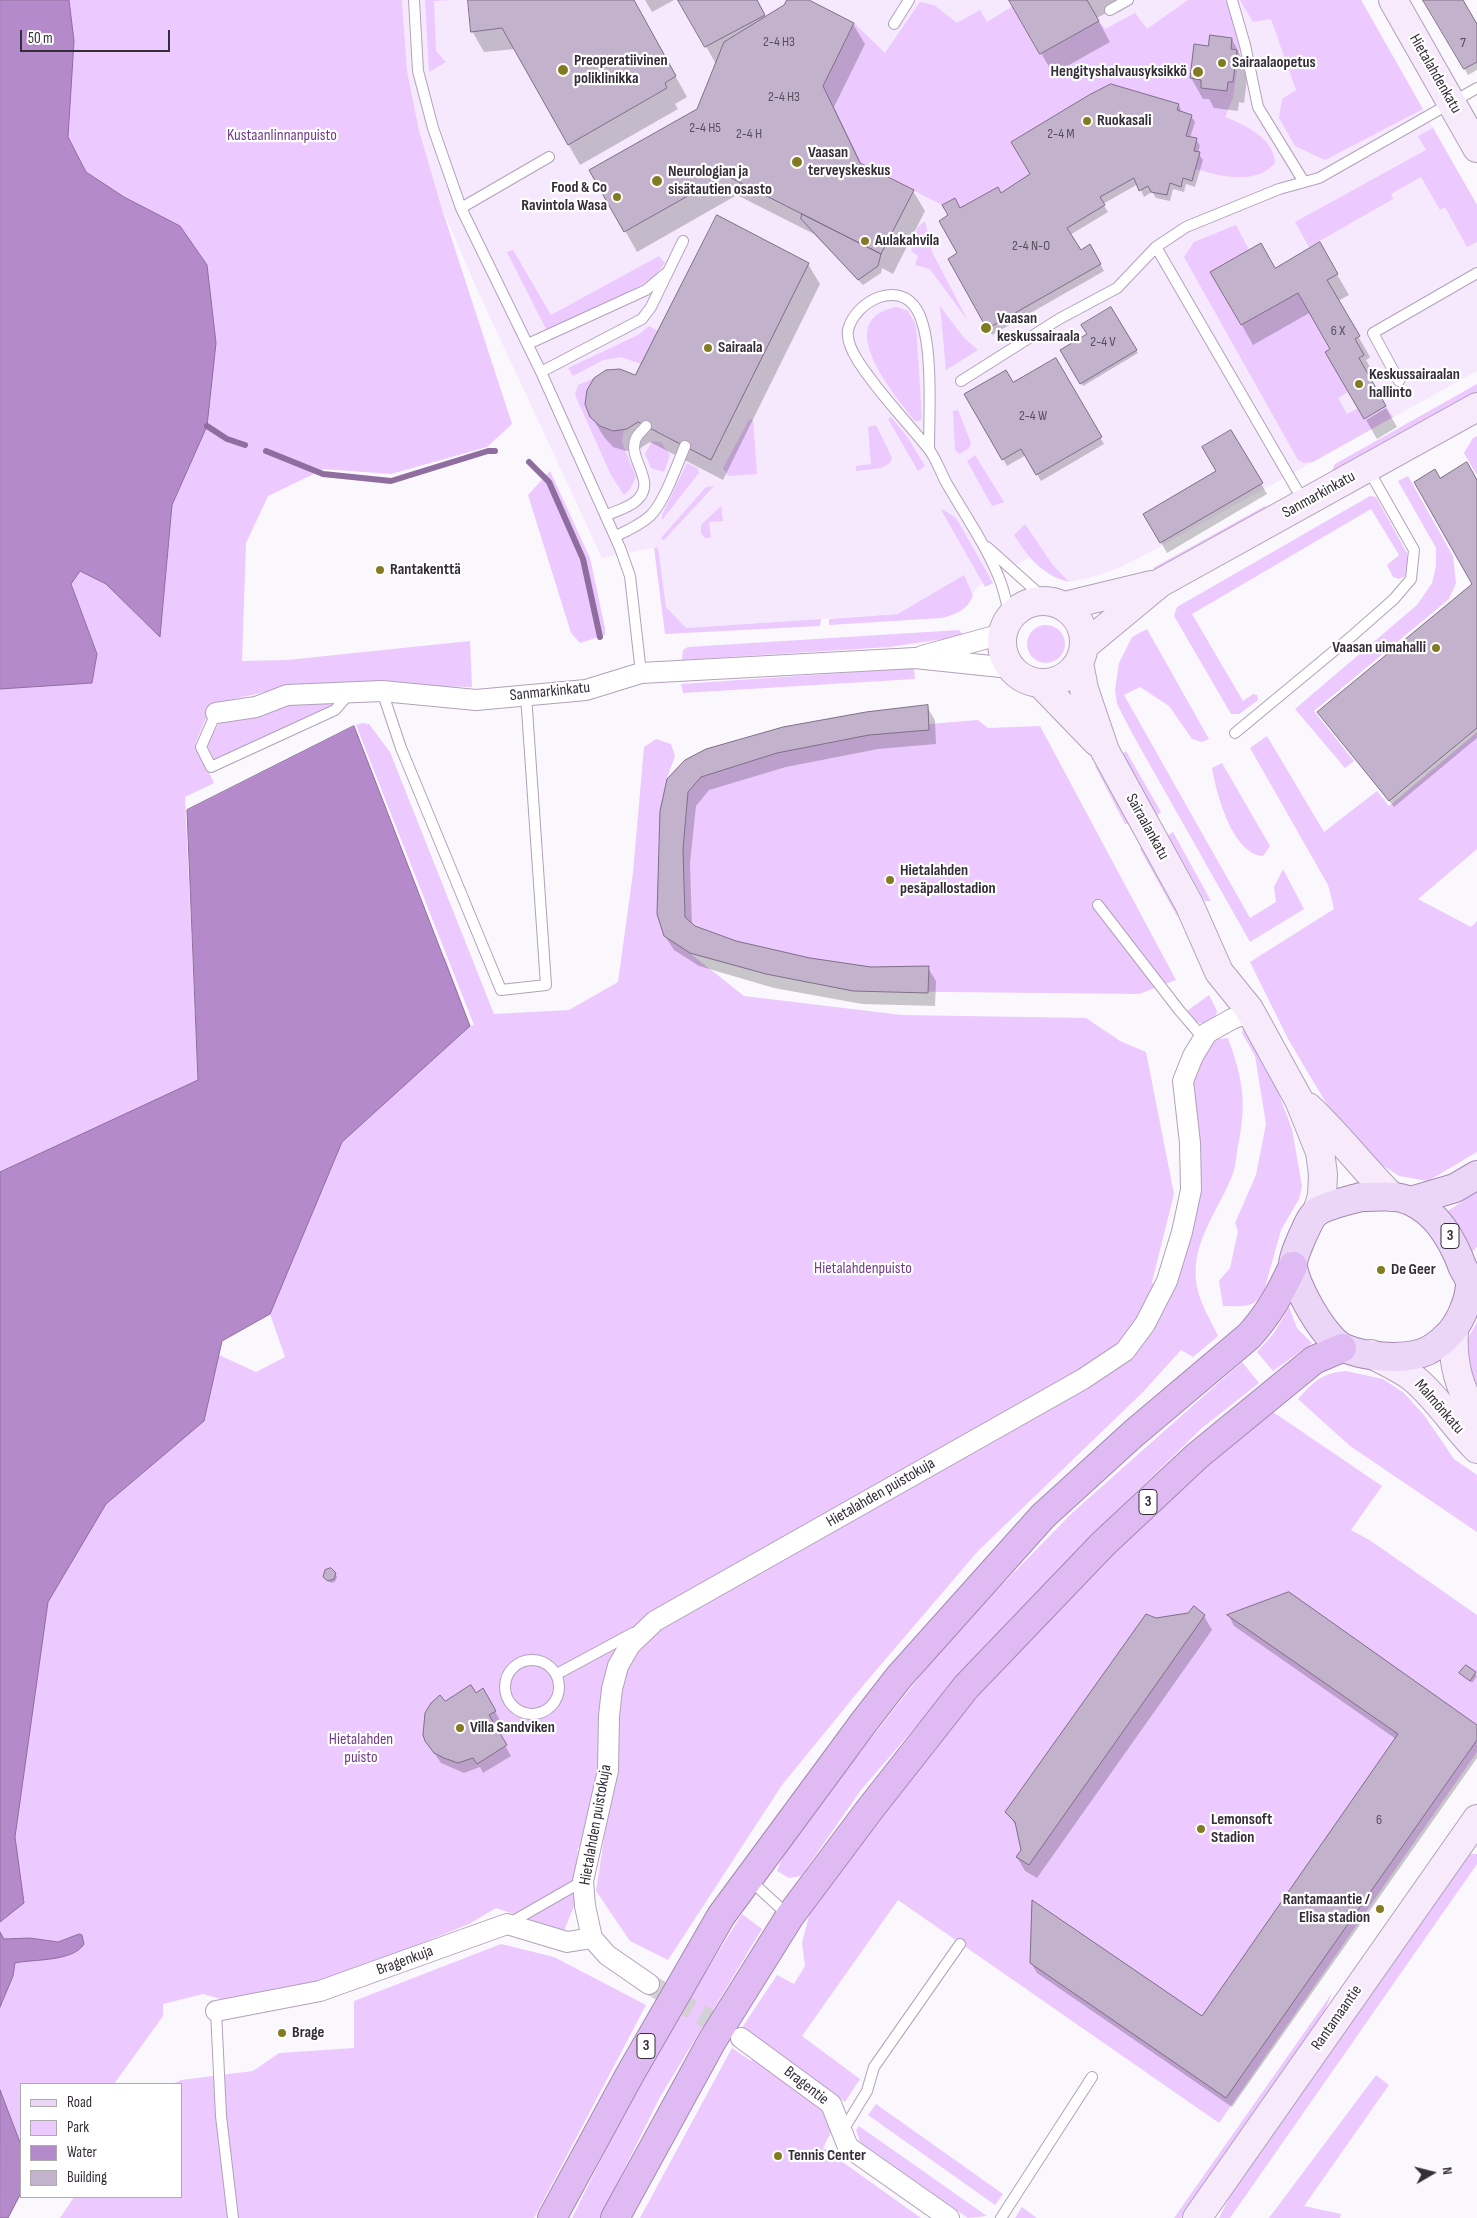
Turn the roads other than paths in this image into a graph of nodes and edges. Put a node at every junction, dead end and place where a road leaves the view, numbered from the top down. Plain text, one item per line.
1 (414, 0) edge
2 (909, 0) edge
3 (1128, 0) edge
4 (1232, 0) edge
5 (1393, 0) edge
6 (1110, 10) dead end
7 (894, 24) dead end
8 (1477, 88) edge
9 (1452, 103) junction
10 (1477, 148) edge
11 (549, 157) dead end
12 (1304, 182) junction
13 (461, 208) junction
14 (683, 241) dead end
15 (1156, 247) junction
16 (668, 272) junction
17 (1477, 273) edge
18 (528, 344) junction
19 (541, 372) junction
20 (961, 381) dead end
21 (1399, 381) dead end
22 (1477, 407) edge
23 (646, 426) dead end
24 (685, 446) dead end
25 (929, 449) junction
26 (1367, 468) junction
27 (1305, 503) junction
28 (607, 515) junction
29 (616, 536) junction
30 (983, 544) junction
31 (1160, 583) junction
32 (1055, 603) junction
33 (1006, 625) junction
34 (1082, 654) junction
35 (915, 658) junction
36 (1010, 668) junction
37 (641, 673) junction
38 (1040, 683) junction
39 (382, 691) junction
40 (350, 693) junction
41 (526, 695) junction
42 (216, 712) joint
43 (1235, 733) dead end
44 (1105, 750) junction
45 (1098, 905) dead end
46 (1249, 1010) junction
47 (1204, 1039) junction
48 (1300, 1100) junction
49 (1477, 1175) edge
50 (1401, 1199) junction
51 (1317, 1212) junction
52 (1293, 1266) junction
53 (1474, 1277) edge
54 (1454, 1330) junction
55 (1342, 1348) junction
56 (1371, 1354) junction
57 (1477, 1417) edge
58 (1477, 1449) edge
59 (655, 1620) junction
60 (557, 1674) junction
61 (1475, 1826) edge
62 (748, 1878) junction
63 (583, 1882) junction
64 (790, 1916) junction
65 (507, 1924) junction
66 (592, 1938) junction
67 (960, 1944) dead end
68 (649, 1984) tunnel mouth
69 (216, 2011) joint
70 (741, 2038) tunnel mouth
71 (1092, 2077) dead end
72 (842, 2133) junction
73 (233, 2218) edge
74 (552, 2218) edge
75 (615, 2218) edge
76 (948, 2218) edge
77 (1002, 2218) edge
78 (1197, 2218) edge

1 - 13 lane
2 - 7 lane
3 - 6 lane
4 - 12 lane
5 - 9 street, Hietalahdenkatu
8 - 9 lane
9 - 10 street, Hietalahdenkatu
9 - 12 lane
11 - 13 lane
12 - 15 lane
13 - 18 lane
14 - 16 lane
15 - 20 lane
15 - 27 lane
16 - 18 lane
16 - 19 lane
17 - 21 lane
18 - 19 lane
19 - 28 lane
22 - 26 street, Sanmarkinkatu
23 - 28 lane
24 - 29 lane
25 - 25 lane
25 - 30 lane
26 - 27 street, Sanmarkinkatu
26 - 43 lane
27 - 31 street, Sanmarkinkatu
28 - 29 lane
29 - 37 lane
30 - 32 lane
30 - 33 lane
31 - 32 street, Sanmarkinkatu
31 - 34 street, Sanmarkinkatu
32 - 33 street
32 - 34 street
33 - 35 street, Sanmarkinkatu
33 - 36 street
34 - 38 street
34 - 44 street, Sairaalankatu
35 - 36 street, Sanmarkinkatu
35 - 37 street, Sanmarkinkatu
36 - 38 street
37 - 41 street, Sanmarkinkatu
38 - 44 street, Sairaalankatu
39 - 40 street, Sanmarkinkatu
39 - 41 street, Sanmarkinkatu
39 - 41 lane
40 - 42 street, Sanmarkinkatu
40 - 42 lane
44 - 46 street, Sairaalankatu
45 - 47 lane
46 - 47 street, Hietalahden puistokuja
46 - 48 street, Sairaalankatu
47 - 59 street, Hietalahden puistokuja
48 - 50 street, Sairaalankatu
48 - 51 street, Sairaalankatu
49 - 50 main road
50 - 51 main road
50 - 53 main road, 3
51 - 52 main road, 3
52 - 55 main road
52 - 62 highway, 3
53 - 54 main road, 3
54 - 56 main road, 3
54 - 57 street, Malmönkatu
55 - 56 main road, 3
55 - 64 highway, 3
56 - 58 street, Malmönkatu
59 - 60 lane
59 - 63 street, Hietalahden puistokuja
60 - 60 lane
61 - 78 street, Rantamaantie
62 - 64 lane
62 - 74 highway, 3
63 - 65 lane
63 - 66 street, Hietalahden puistokuja
64 - 75 highway, 3
65 - 66 street
65 - 69 street, Bragenkuja
66 - 68 street, Hietalahden puistokuja
67 - 72 lane
69 - 73 lane
70 - 72 street, Bragentie
71 - 77 lane
72 - 76 street, Bragentie

